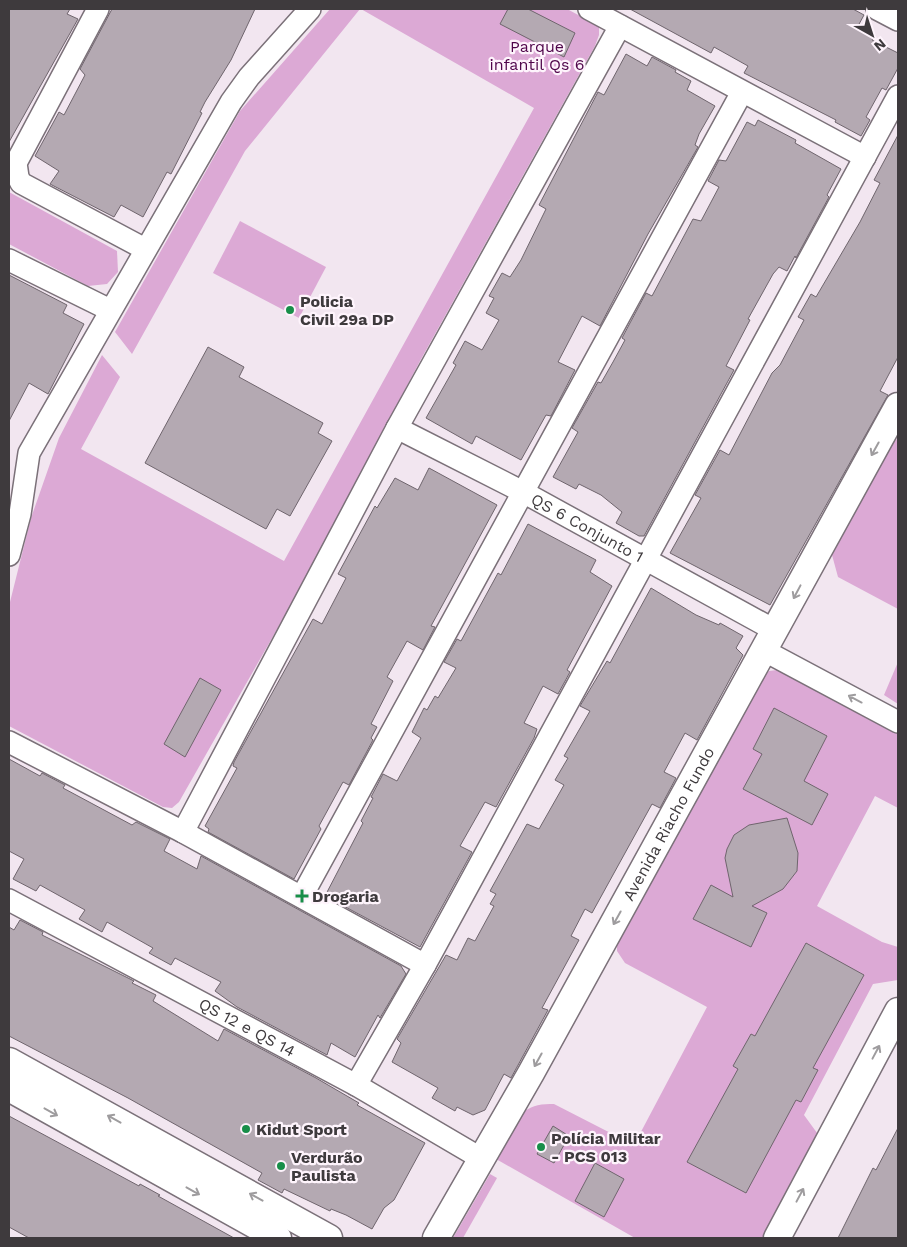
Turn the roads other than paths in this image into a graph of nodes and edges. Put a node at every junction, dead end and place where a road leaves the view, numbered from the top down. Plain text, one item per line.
1 (98, 9) edge
2 (310, 9) edge
3 (589, 9) edge
4 (877, 9) edge
5 (898, 20) edge
6 (620, 26) junction
7 (742, 92) junction
8 (898, 96) edge
9 (865, 156) junction
10 (145, 249) junction
11 (9, 260) edge
12 (110, 310) junction
13 (898, 406) edge
14 (397, 428) junction
15 (29, 453) junction
16 (523, 492) junction
17 (9, 494) edge
18 (9, 555) edge
19 (646, 559) junction
20 (770, 641) junction
21 (898, 722) edge
22 (9, 742) edge
23 (183, 832) junction
24 (302, 896) junction
25 (9, 900) edge
26 (426, 965) junction
27 (898, 1011) edge
28 (9, 1061) edge
29 (356, 1086) junction
30 (9, 1088) edge
31 (482, 1159) junction
32 (276, 1231) edge
33 (329, 1238) edge
34 (436, 1238) edge
35 (777, 1238) edge

1 - 10 street
2 - 10 street
3 - 6 street
4 - 5 street
6 - 7 street
6 - 14 street
7 - 9 street
7 - 16 street
8 - 9 street
9 - 19 street
10 - 12 street
11 - 12 street
12 - 15 street
13 -> 20 street, Avenida Riacho Fundo
14 - 16 street, QS 6 Conjunto 1
14 - 23 street
15 - 17 street
15 - 18 street
16 - 19 street, QS 6 Conjunto 1
16 - 24 street
19 - 20 street, QS 6 Conjunto 1
19 - 26 street
21 -> 20 street, QS 6 Conjunto 1
20 -> 31 street, Avenida Riacho Fundo
22 - 23 street
23 - 24 street
24 - 26 street
25 - 29 street, QS 12 e QS 14
26 - 29 street
35 -> 27 street
32 -> 28 street
29 - 31 street, QS 12 e QS 14
30 -> 32 street
31 - 34 street, Avenida Riacho Fundo
32 - 33 street

